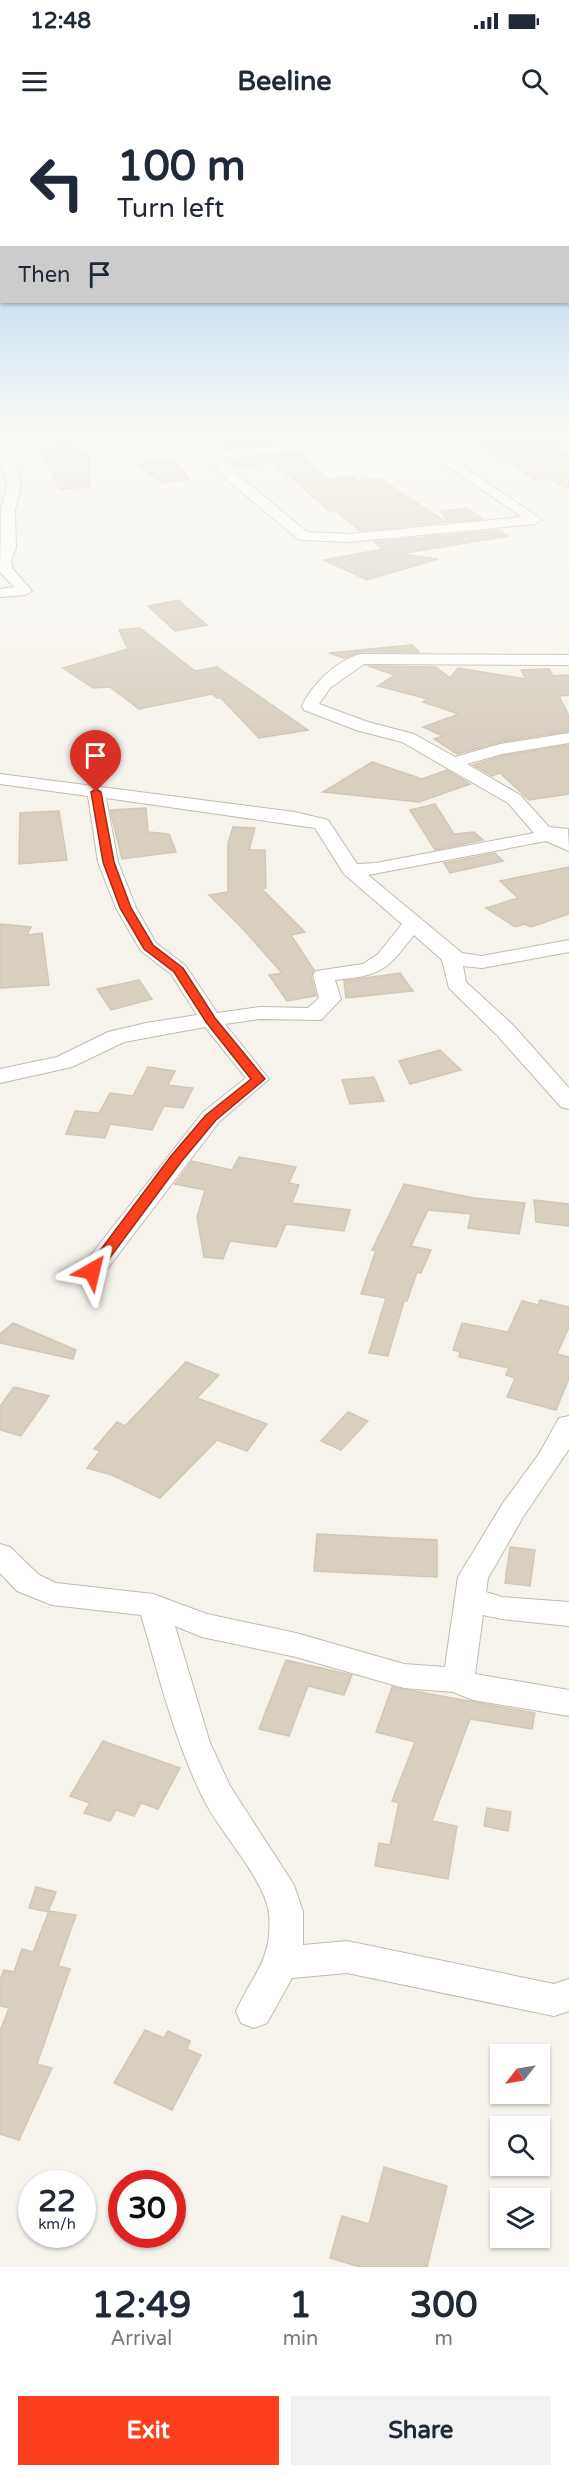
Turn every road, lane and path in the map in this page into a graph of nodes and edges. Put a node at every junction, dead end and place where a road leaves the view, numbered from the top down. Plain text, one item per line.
1 (9, 536) edge
2 (307, 536) edge
3 (368, 536) edge
4 (0, 593) edge
5 (569, 660) edge
6 (569, 738) edge
7 (453, 764) junction
8 (0, 779) edge
9 (96, 792) junction
10 (565, 837) edge
11 (351, 870) junction
12 (413, 924) junction
13 (569, 945) edge
14 (446, 952) junction
15 (210, 1019) junction
16 (0, 1077) edge
17 (569, 1102) edge
18 (92, 1271) dead end
19 (569, 1425) edge
20 (0, 1555) edge
21 (471, 1600) junction
22 (153, 1605) junction
23 (569, 1614) edge
24 (459, 1680) junction
25 (569, 1703) edge
26 (282, 1963) junction
27 (569, 1995) edge
28 (254, 2011) dead end

1 - 4 street
2 - 3 street
5 - 7 street
6 - 7 street
7 - 10 street
8 - 9 street
9 - 11 street
9 - 15 street
10 - 11 street
11 - 12 street
12 - 14 street
12 - 15 street
13 - 14 street
14 - 17 street
15 - 16 street
15 - 18 street
19 - 21 street
20 - 22 street
21 - 23 street
21 - 24 street
22 - 24 street
22 - 26 street
24 - 25 street
26 - 27 street
26 - 28 street

